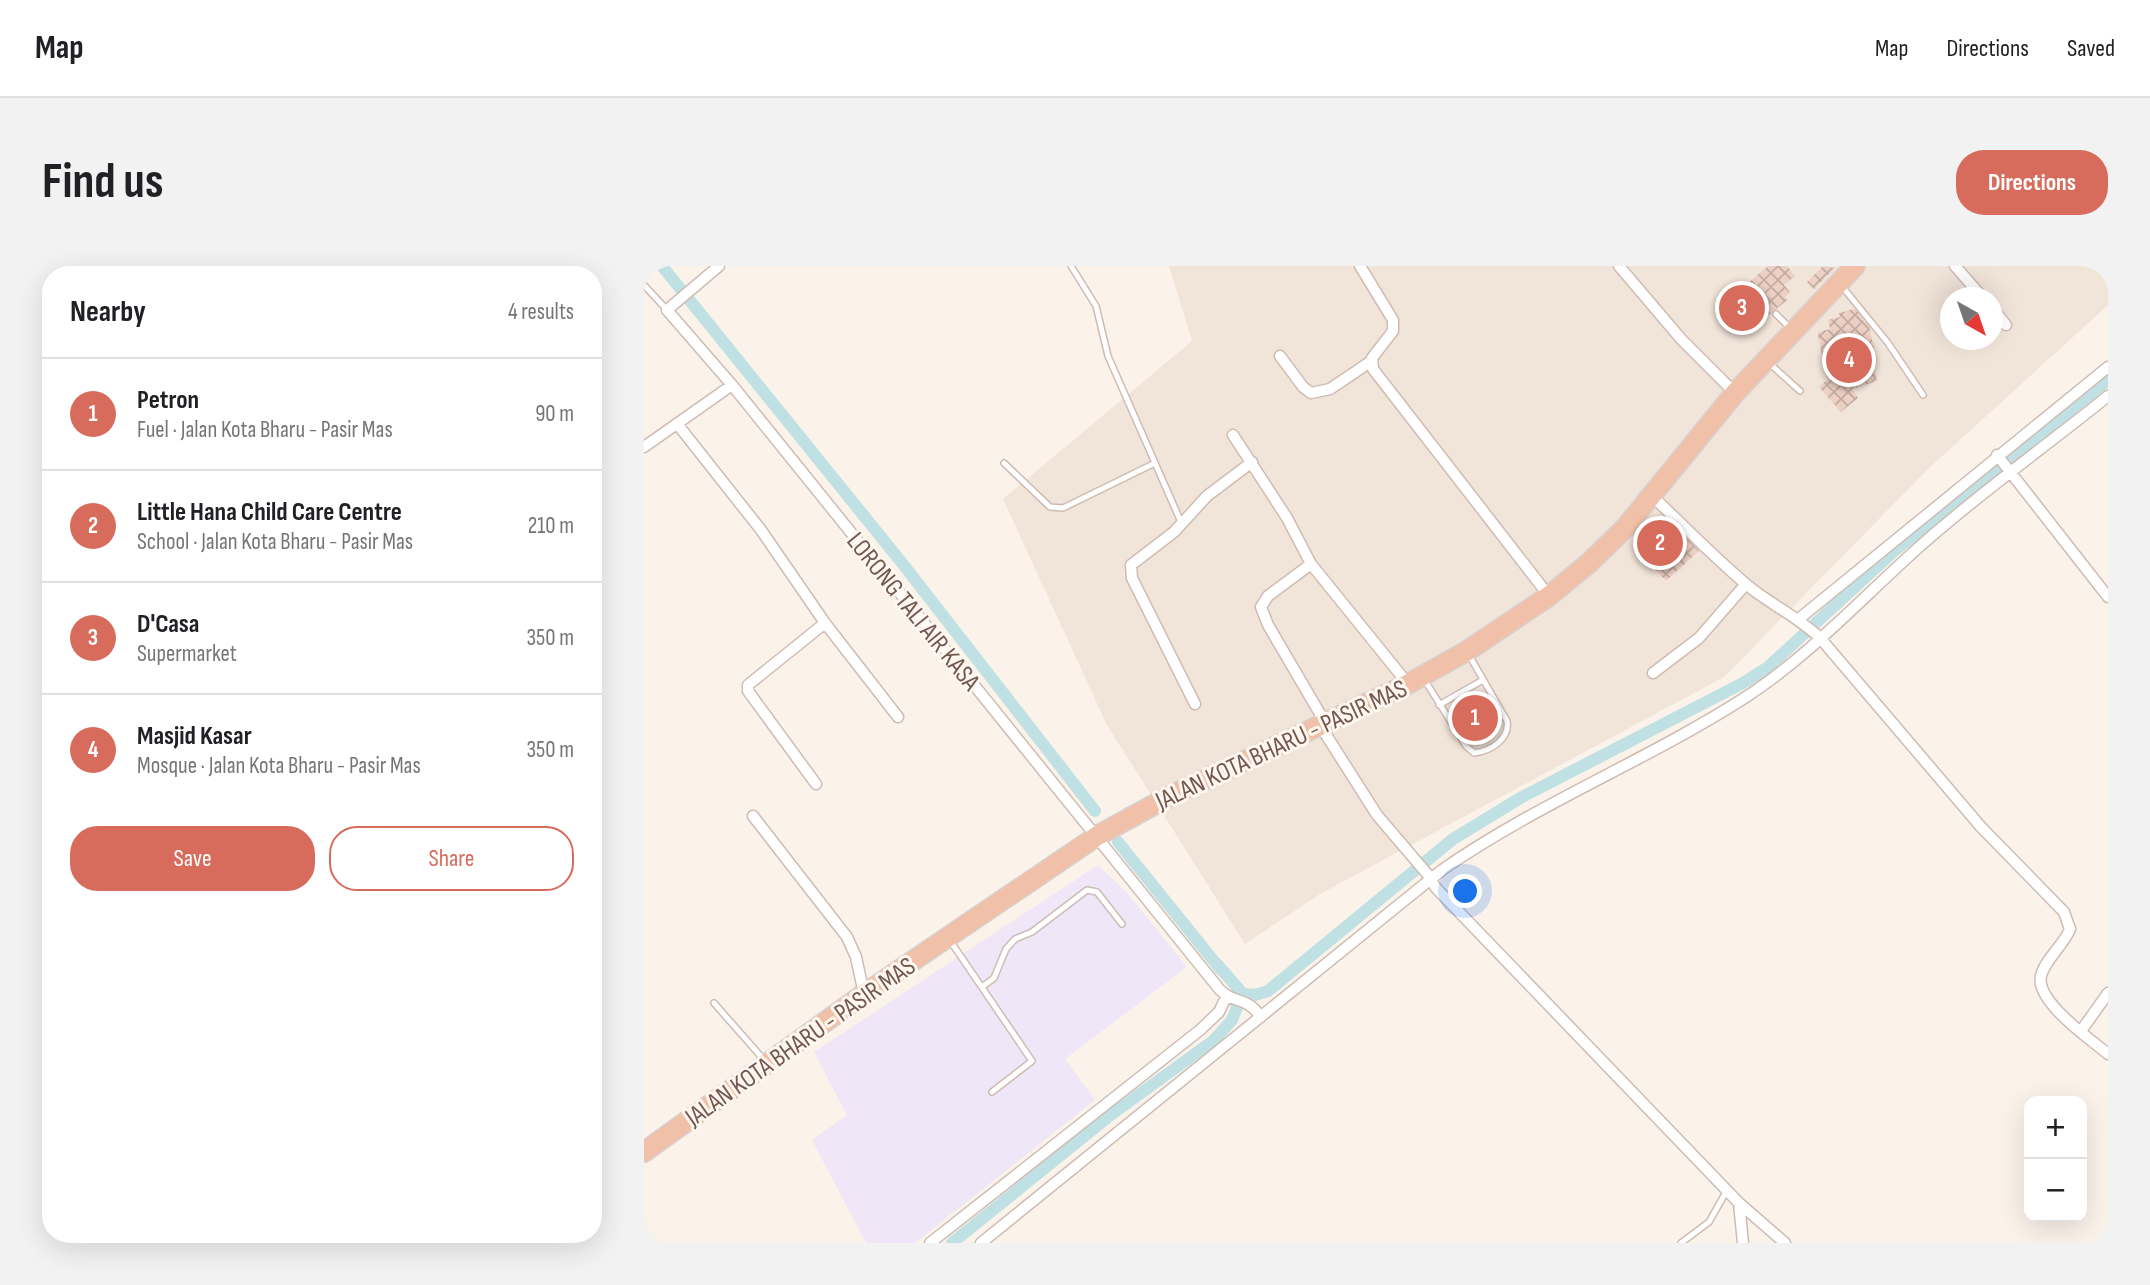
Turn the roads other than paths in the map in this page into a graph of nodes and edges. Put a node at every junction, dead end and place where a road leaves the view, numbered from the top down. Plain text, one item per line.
1 (719, 266) edge
2 (1071, 266) edge
3 (1360, 266) edge
4 (1619, 266) edge
5 (1855, 266) edge
6 (1955, 266) edge
7 (1838, 283) junction
8 (644, 285) edge
9 (1973, 287) edge
10 (671, 307) junction
11 (1776, 314) dead end
12 (2003, 322) edge
13 (2006, 326) dead end
14 (1792, 330) junction
15 (1280, 356) dead end
16 (1765, 359) junction
17 (1370, 362) junction
18 (2108, 367) edge
19 (733, 385) junction
20 (1800, 391) dead end
21 (1735, 394) junction
22 (1923, 394) dead end
23 (2108, 396) edge
24 (678, 425) junction
25 (1233, 435) dead end
26 (644, 447) edge
27 (1999, 456) junction
28 (1004, 463) dead end
29 (1155, 463) junction
30 (1252, 463) junction
31 (2011, 471) junction
32 (1652, 496) junction
33 (1181, 524) junction
34 (1311, 564) junction
35 (1746, 584) junction
36 (1549, 596) junction
37 (2108, 597) edge
38 (1801, 620) junction
39 (825, 623) junction
40 (1818, 636) junction
41 (1467, 651) junction
42 (1653, 673) dead end
43 (1415, 680) junction
44 (1483, 680) junction
45 (1195, 704) dead end
46 (1439, 705) junction
47 (898, 717) dead end
48 (1323, 725) junction
49 (816, 784) dead end
50 (753, 816) dead end
51 (1097, 836) junction
52 (1429, 876) junction
53 (1122, 924) dead end
54 (947, 937) junction
55 (982, 987) junction
56 (2108, 993) edge
57 (864, 994) junction
58 (1226, 996) junction
59 (714, 1003) dead end
60 (1259, 1014) junction
61 (2081, 1031) junction
62 (2108, 1054) edge
63 (767, 1063) junction
64 (992, 1092) dead end
65 (644, 1152) edge
66 (1727, 1190) junction
67 (1739, 1203) junction
68 (930, 1243) edge
69 (981, 1243) edge
70 (1681, 1243) edge
71 (1743, 1243) edge
72 (1785, 1243) edge

1 - 10 street
2 - 29 lane
3 - 17 street
4 - 21 street
5 - 7 highway, JALAN KOTA BHARU - PASIR MAS
6 - 9 street
7 - 14 highway, JALAN KOTA BHARU - PASIR MAS
7 - 22 lane
8 - 10 lane
10 - 19 street, LORONG TALI AIR KASA
11 - 14 lane
12 - 13 street
14 - 16 highway, JALAN KOTA BHARU - PASIR MAS
15 - 17 street
16 - 20 lane
16 - 21 highway, JALAN KOTA BHARU - PASIR MAS
17 - 36 street
18 - 27 street
19 - 24 street
19 - 51 street, LORONG TALI AIR KASA
21 - 32 highway, JALAN KOTA BHARU - PASIR MAS
23 - 31 street
24 - 26 street
24 - 39 street
25 - 30 street
27 - 31 street
27 - 38 street
28 - 29 lane
29 - 33 lane
30 - 33 street
30 - 34 street
31 - 37 street
31 - 40 street
32 - 35 street
32 - 36 highway, JALAN KOTA BHARU - PASIR MAS
33 - 45 street
34 - 43 street
34 - 48 street
35 - 38 street
35 - 42 street
36 - 41 highway, JALAN KOTA BHARU - PASIR MAS
38 - 40 street
39 - 47 street
39 - 49 street
40 - 52 street
40 - 61 street
41 - 43 highway, JALAN KOTA BHARU - PASIR MAS
41 - 44 lane
43 - 46 lane
43 - 48 highway, JALAN KOTA BHARU - PASIR MAS
44 - 46 lane
44 - 46 lane
48 - 51 highway, JALAN KOTA BHARU - PASIR MAS
48 - 52 street
50 - 57 street
51 - 54 highway, JALAN KOTA BHARU - PASIR MAS
51 - 58 street, LORONG TALI AIR KASA
52 - 60 street
52 - 66 street
53 - 55 lane
54 - 55 lane
54 - 57 highway, JALAN KOTA BHARU - PASIR MAS
55 - 64 lane
56 - 61 street
57 - 63 highway, JALAN KOTA BHARU - PASIR MAS
58 - 60 street
58 - 68 street
59 - 63 lane
60 - 69 street
61 - 62 street
63 - 65 highway, JALAN KOTA BHARU - PASIR MAS
66 - 67 street
66 - 70 lane
67 - 71 street
67 - 72 street

